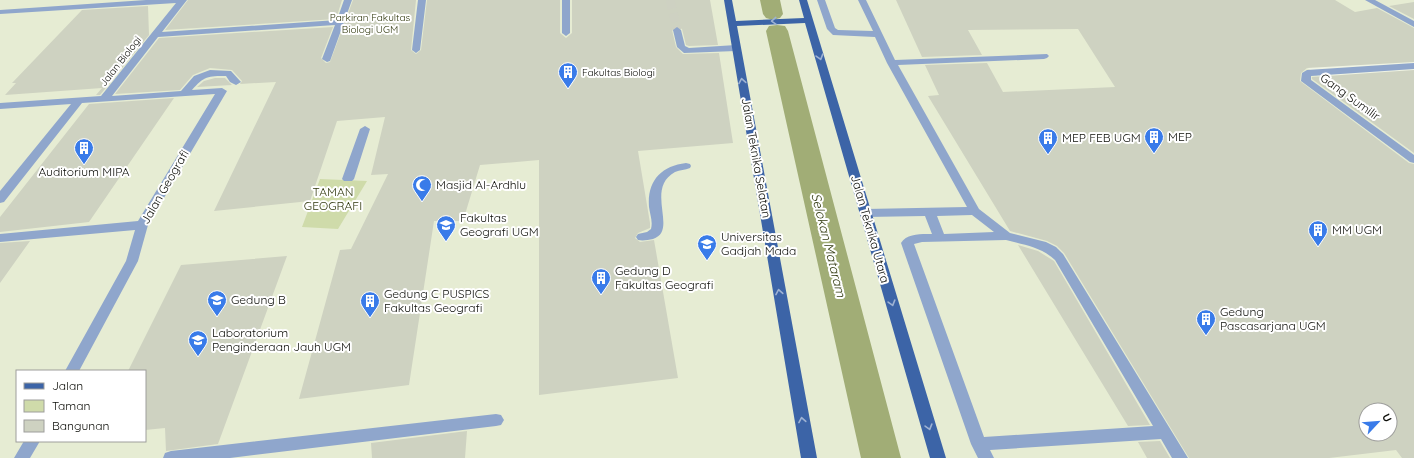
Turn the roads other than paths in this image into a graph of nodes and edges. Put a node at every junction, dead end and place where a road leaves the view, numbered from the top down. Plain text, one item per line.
1 (183, 0) edge
2 (348, 0) edge
3 (422, 0) edge
4 (566, 0) edge
5 (728, 0) edge
6 (803, 0) edge
7 (821, 0) edge
8 (862, 0) edge
9 (1369, 0) edge
10 (0, 12) edge
11 (809, 20) junction
12 (340, 22) junction
13 (1413, 23) edge
14 (732, 24) junction
15 (677, 30) tunnel mouth
16 (566, 33) dead end
17 (878, 34) junction
18 (155, 35) junction
19 (736, 48) junction
20 (416, 50) dead end
21 (1044, 56) dead end
22 (327, 59) dead end
23 (892, 63) junction
24 (1414, 66) edge
25 (236, 82) dead end
26 (222, 91) joint
27 (184, 93) junction
28 (104, 99) junction
29 (79, 101) junction
30 (0, 106) edge
31 (365, 129) dead end
32 (1414, 160) edge
33 (686, 166) dead end
34 (348, 179) dead end
35 (0, 199) edge
36 (975, 211) junction
37 (866, 213) junction
38 (930, 213) junction
39 (142, 225) junction
40 (1006, 236) junction
41 (642, 237) dead end
42 (0, 238) edge
43 (939, 238) junction
44 (73, 370) edge
45 (496, 420) dead end
46 (1165, 432) junction
47 (31, 442) edge
48 (979, 444) junction
49 (22, 458) edge
50 (171, 458) edge
51 (809, 458) edge
52 (938, 458) edge
53 (986, 458) edge
54 (1180, 458) edge

1 - 10 street
1 - 18 street, Jalan Biologi
2 - 12 street
3 - 20 street
4 - 16 street
5 - 14 main road, Jalan Teknika Selatan
6 - 11 main road, Jalan Teknika Utara
7 - 17 street
8 - 17 street
9 - 13 street
11 -> 14 main road
11 -> 37 main road, Jalan Teknika Utara
12 - 18 street
12 - 22 street
14 - 19 main road, Jalan Teknika Selatan
15 - 19 street
17 - 23 street
18 - 28 street, Jalan Biologi
51 -> 19 main road, Jalan Teknika Selatan
21 - 23 street
23 - 36 street
24 - 32 street, Gang Sumilir
25 - 27 street
26 - 27 street, Jalan Biologi
26 - 39 street, Jalan Geografi
27 - 28 street, Jalan Biologi
28 - 29 street
29 - 30 street
29 - 35 street
31 - 34 street
33 - 41 street
36 - 38 street
36 - 40 street
37 - 38 street
37 -> 52 main road, Jalan Teknika Utara
38 - 43 street
39 - 42 street
39 - 44 street, Jalan Geografi
40 - 43 street
40 - 46 street
43 - 48 street
45 - 50 street
46 - 48 street
46 - 54 street
47 - 49 street
48 - 53 street

